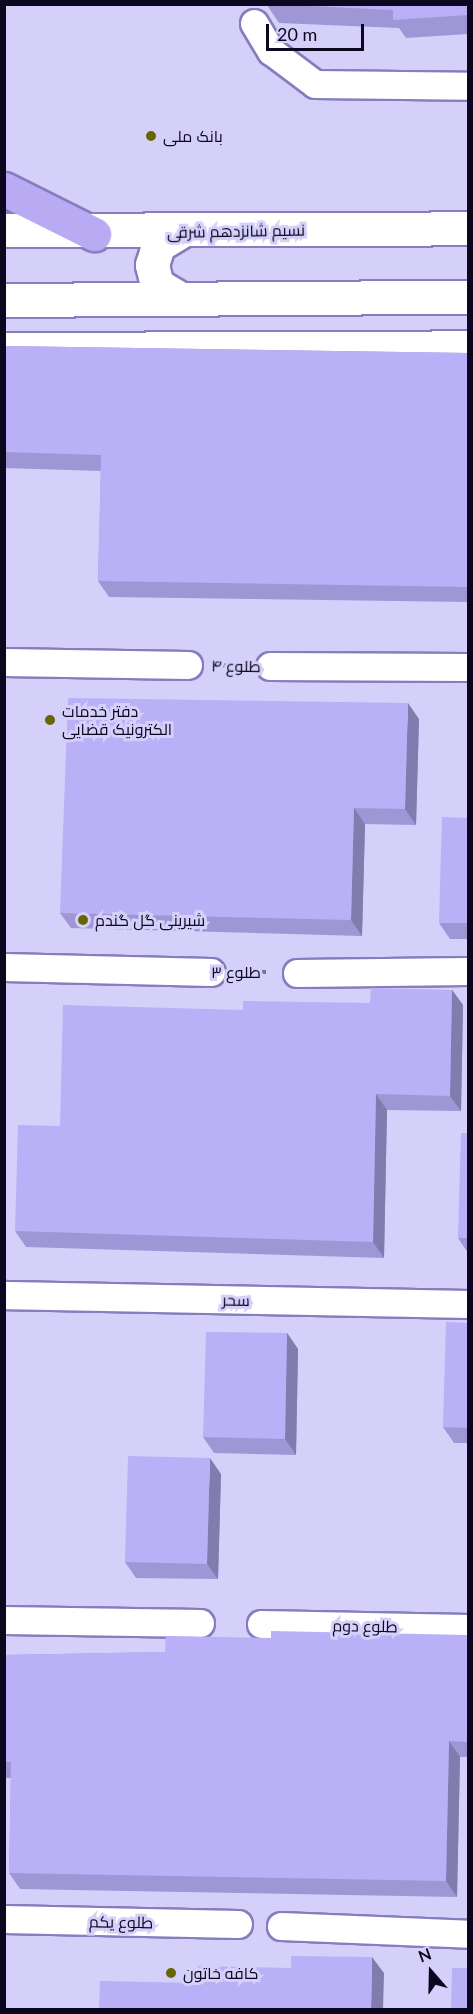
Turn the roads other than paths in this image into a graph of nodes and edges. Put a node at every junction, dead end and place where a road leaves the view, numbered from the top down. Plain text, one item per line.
1 (254, 23) dead end
2 (468, 86) edge
3 (4, 189) edge
4 (468, 228) edge
5 (4, 230) edge
6 (180, 232) junction
7 (94, 234) junction
8 (468, 297) edge
9 (179, 298) junction
10 (4, 300) edge
11 (468, 344) edge
12 (4, 346) edge
13 (4, 662) edge
14 (188, 665) road end
15 (270, 666) road end
16 (468, 667) edge
17 (4, 967) edge
18 (468, 971) edge
19 (211, 972) road end
20 (297, 973) road end
21 (4, 1295) edge
22 (468, 1304) edge
23 (4, 1620) edge
24 (200, 1623) dead end
25 (261, 1624) dead end
26 (468, 1628) edge
27 (4, 1919) edge
28 (238, 1924) dead end
29 (281, 1926) dead end
30 (468, 1934) edge

1 - 2 street
3 - 7 main road
4 - 6 main road, نسیم شانزدهم شرقی
5 - 7 main road, نسیم شانزدهم شرقی
6 - 7 main road, نسیم شانزدهم شرقی
6 - 9 main road
8 - 9 main road
9 - 10 main road
11 - 12 street
13 - 14 street, طلوع ۴
15 - 16 street, طلوع ۴
17 - 19 street, طلوع ۳
18 - 20 street
21 - 22 street, سحر
23 - 24 street
25 - 26 street, طلوع دوم
27 - 28 street, طلوع یکم
29 - 30 street

